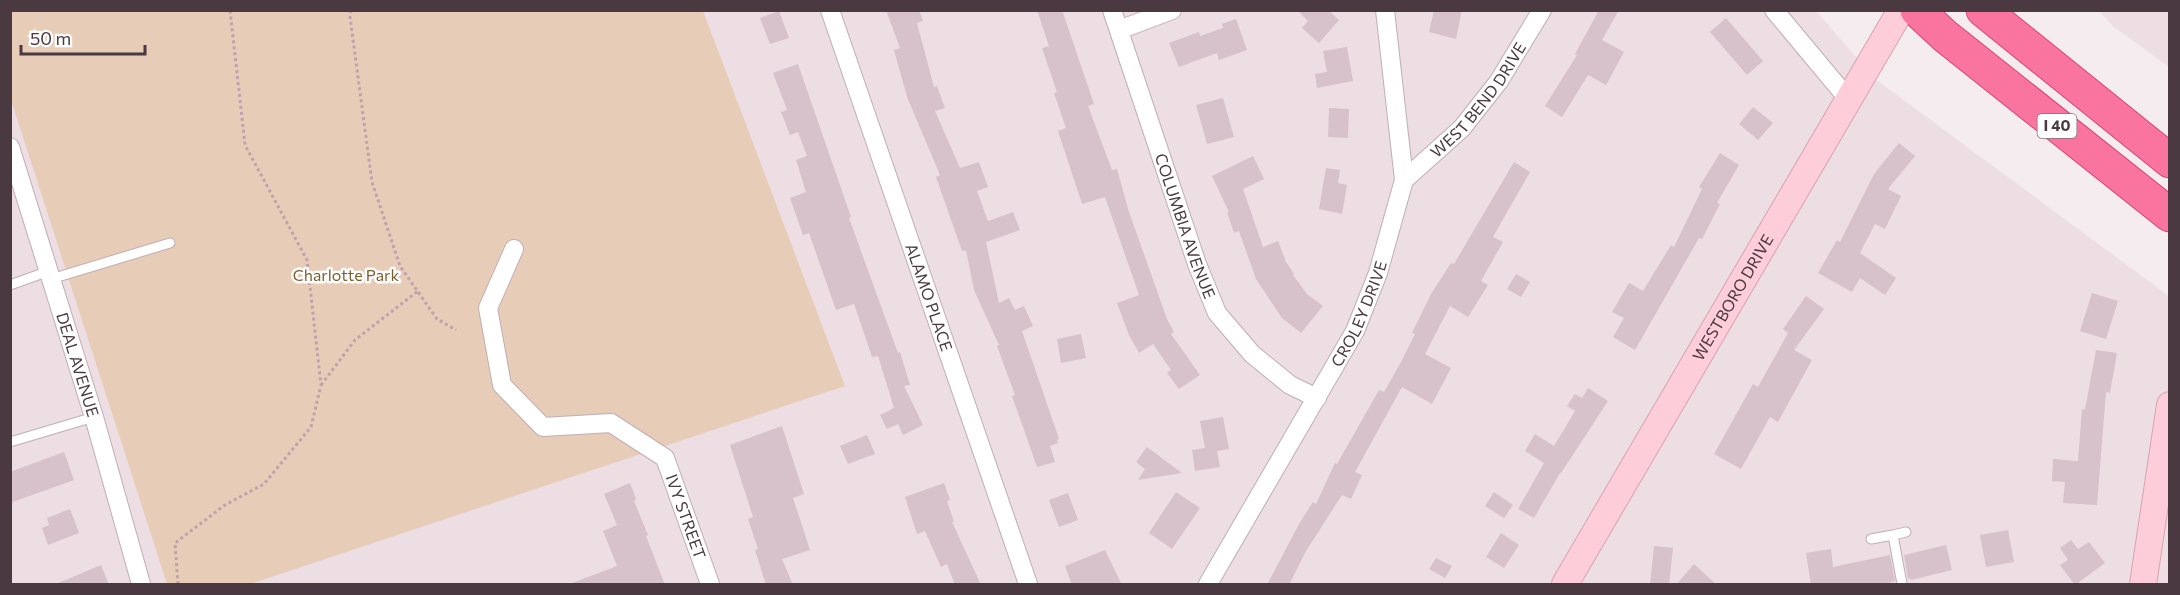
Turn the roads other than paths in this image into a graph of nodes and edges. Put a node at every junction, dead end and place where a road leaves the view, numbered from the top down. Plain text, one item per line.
1 (831, 10) edge
2 (1112, 10) edge
3 (1172, 10) edge
4 (1385, 10) edge
5 (1542, 10) edge
6 (1774, 10) edge
7 (1901, 10) edge
8 (1917, 10) edge
9 (1983, 10) edge
10 (1119, 30) junction
11 (1849, 100) junction
12 (10, 147) edge
13 (2169, 161) edge
14 (1404, 180) junction
15 (2169, 215) edge
16 (170, 243) dead end
17 (514, 249) dead end
18 (50, 275) junction
19 (10, 285) edge
20 (1317, 398) junction
21 (2169, 405) edge
22 (94, 417) junction
23 (10, 442) edge
24 (1906, 532) dead end
25 (1893, 535) junction
26 (1871, 539) dead end
27 (141, 585) edge
28 (710, 585) edge
29 (1028, 585) edge
30 (1208, 585) edge
31 (1565, 585) edge
32 (1902, 585) edge
33 (2143, 585) edge

1 - 29 street, ALAMO PLACE
2 - 10 street, COLUMBIA AVENUE
3 - 10 street
4 - 14 street, CROLEY DRIVE
5 - 14 street, WEST BEND DRIVE
6 - 11 street
7 - 11 street, WESTBORO DRIVE
8 - 15 highway, I 40
9 - 13 highway, I 40
10 - 20 street, COLUMBIA AVENUE
11 - 31 street, WESTBORO DRIVE
12 - 18 street, DEAL AVENUE
14 - 20 street, CROLEY DRIVE
16 - 18 lane
17 - 28 street, IVY STREET
18 - 19 lane
18 - 22 street, DEAL AVENUE
20 - 30 street, CROLEY DRIVE
21 - 33 street
22 - 23 lane
22 - 27 street, DEAL AVENUE
24 - 25 lane
25 - 26 lane
25 - 32 lane

